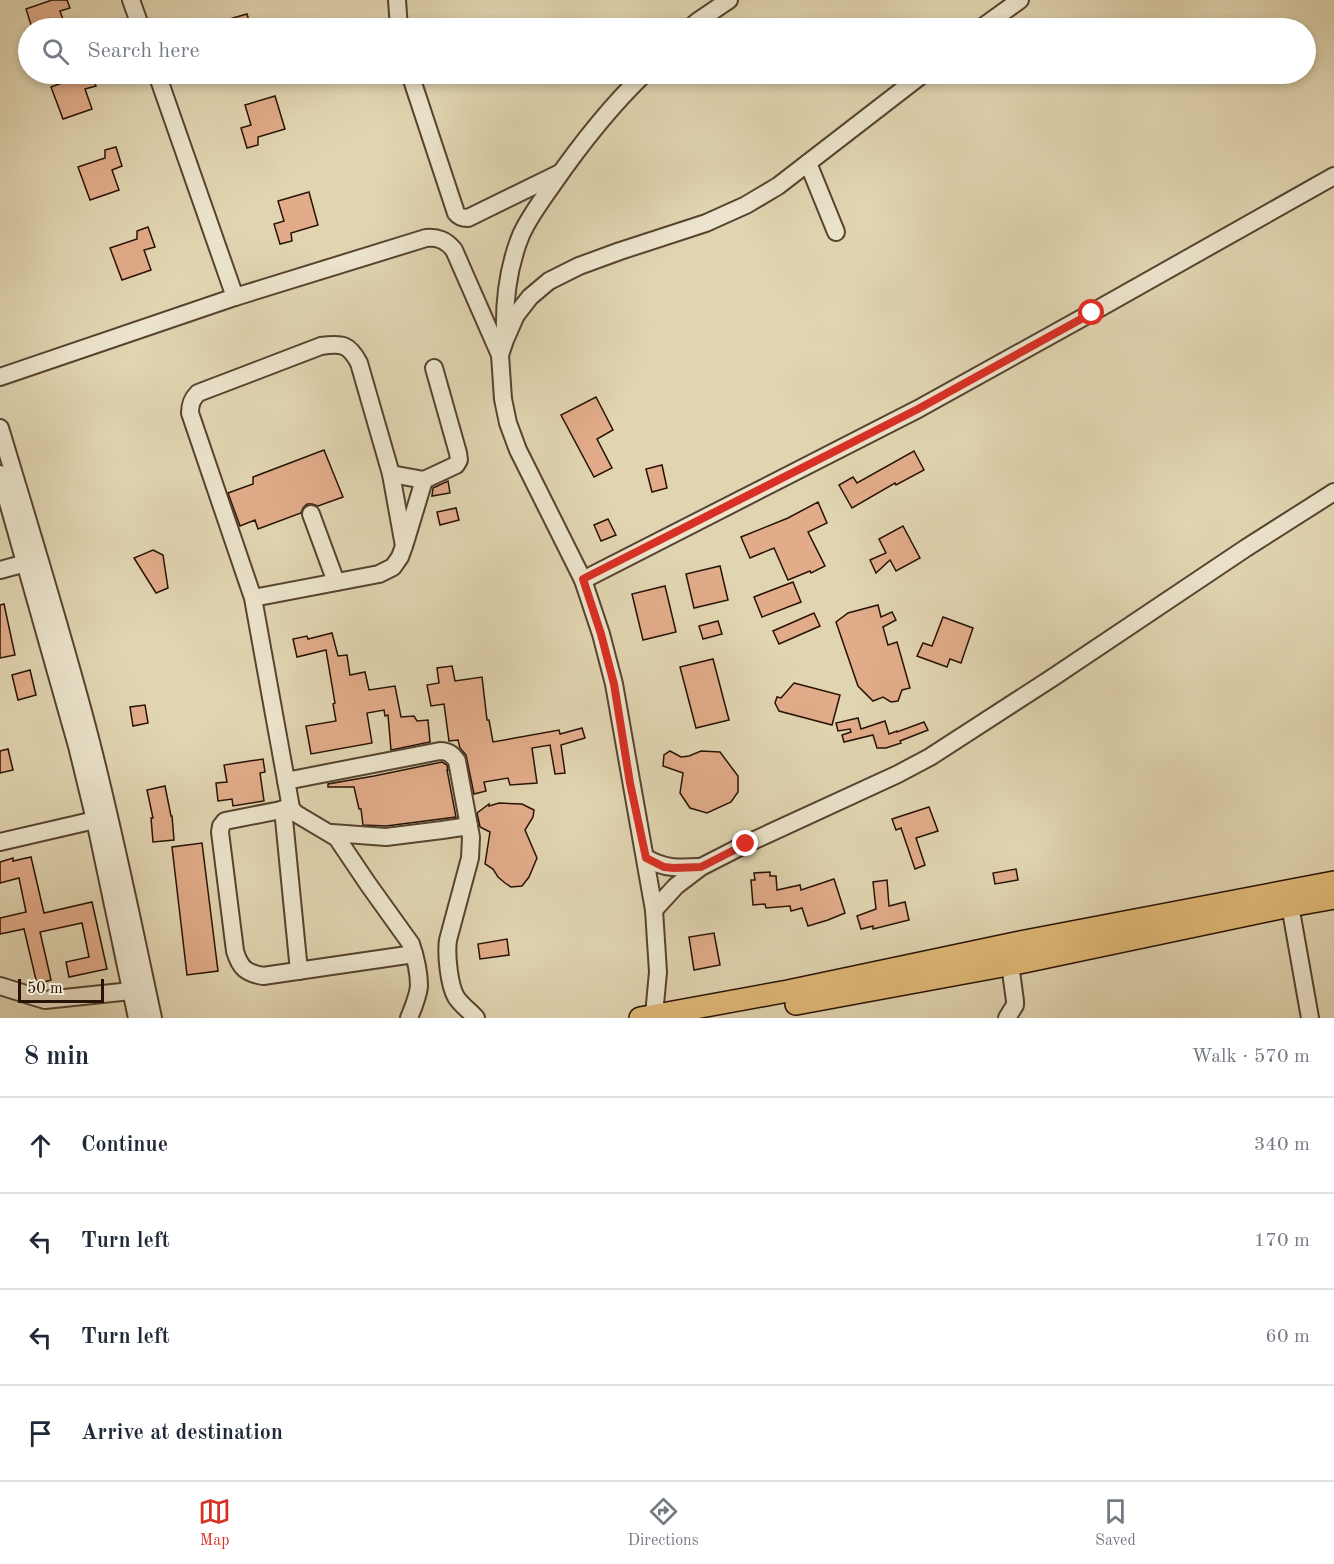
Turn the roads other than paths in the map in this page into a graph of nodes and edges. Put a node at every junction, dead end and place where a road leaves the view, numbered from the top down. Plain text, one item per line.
1 (131, 0) edge
2 (397, 0) edge
3 (729, 0) edge
4 (1020, 0) edge
5 (137, 18) edge
6 (398, 18) edge
7 (702, 18) edge
8 (995, 18) edge
9 (160, 84) edge
10 (413, 84) edge
11 (633, 84) edge
12 (910, 84) edge
13 (807, 163) junction
14 (561, 173) junction
15 (1334, 176) edge
16 (836, 232) dead end
17 (235, 297) junction
18 (502, 347) junction
19 (434, 368) dead end
20 (0, 377) edge
21 (0, 428) edge
22 (0, 474) edge
23 (391, 474) junction
24 (424, 480) junction
25 (1334, 492) edge
26 (311, 514) dead end
27 (404, 546) junction
28 (26, 563) junction
29 (0, 570) edge
30 (583, 579) junction
31 (336, 582) junction
32 (253, 598) junction
33 (286, 781) junction
34 (287, 808) junction
35 (95, 820) junction
36 (469, 826) junction
37 (332, 834) junction
38 (0, 842) edge
39 (646, 858) junction
40 (701, 867) junction
41 (1334, 882) edge
42 (1288, 898) junction
43 (1334, 898) edge
44 (654, 910) junction
45 (414, 954) junction
46 (1010, 964) junction
47 (300, 971) junction
48 (0, 986) edge
49 (132, 991) junction
50 (647, 1017) edge
51 (137, 1018) edge
52 (153, 1018) edge
53 (409, 1018) edge
54 (476, 1018) edge
55 (718, 1018) edge
56 (1007, 1018) edge
57 (1310, 1018) edge

1 - 5 street
2 - 6 street
3 - 7 street
4 - 8 street
9 - 17 street
10 - 14 street
11 - 14 street
12 - 13 street
13 - 16 street
13 - 18 street
14 - 18 street
15 - 30 street
17 - 18 street
17 - 20 street
18 - 30 street
19 - 24 street
21 - 52 street
22 - 28 street
23 - 24 street
23 - 27 street
23 - 32 street
24 - 27 street
25 - 40 street
26 - 31 street
27 - 31 street
28 - 29 street
28 - 35 street
30 - 39 street
31 - 32 street
32 - 33 street
33 - 34 street
33 - 36 street
34 - 37 street
34 - 47 street
34 - 47 street
35 - 38 street
35 - 49 street
36 - 37 street
36 - 54 street
37 - 45 street
39 - 40 street
39 - 44 street
40 - 44 street
41 - 42 main road
42 - 43 main road
42 - 46 main road
42 - 50 main road
42 - 57 street
44 - 50 street
45 - 47 street
45 - 53 street
46 - 55 main road
46 - 56 street
48 - 49 street
49 - 51 street

